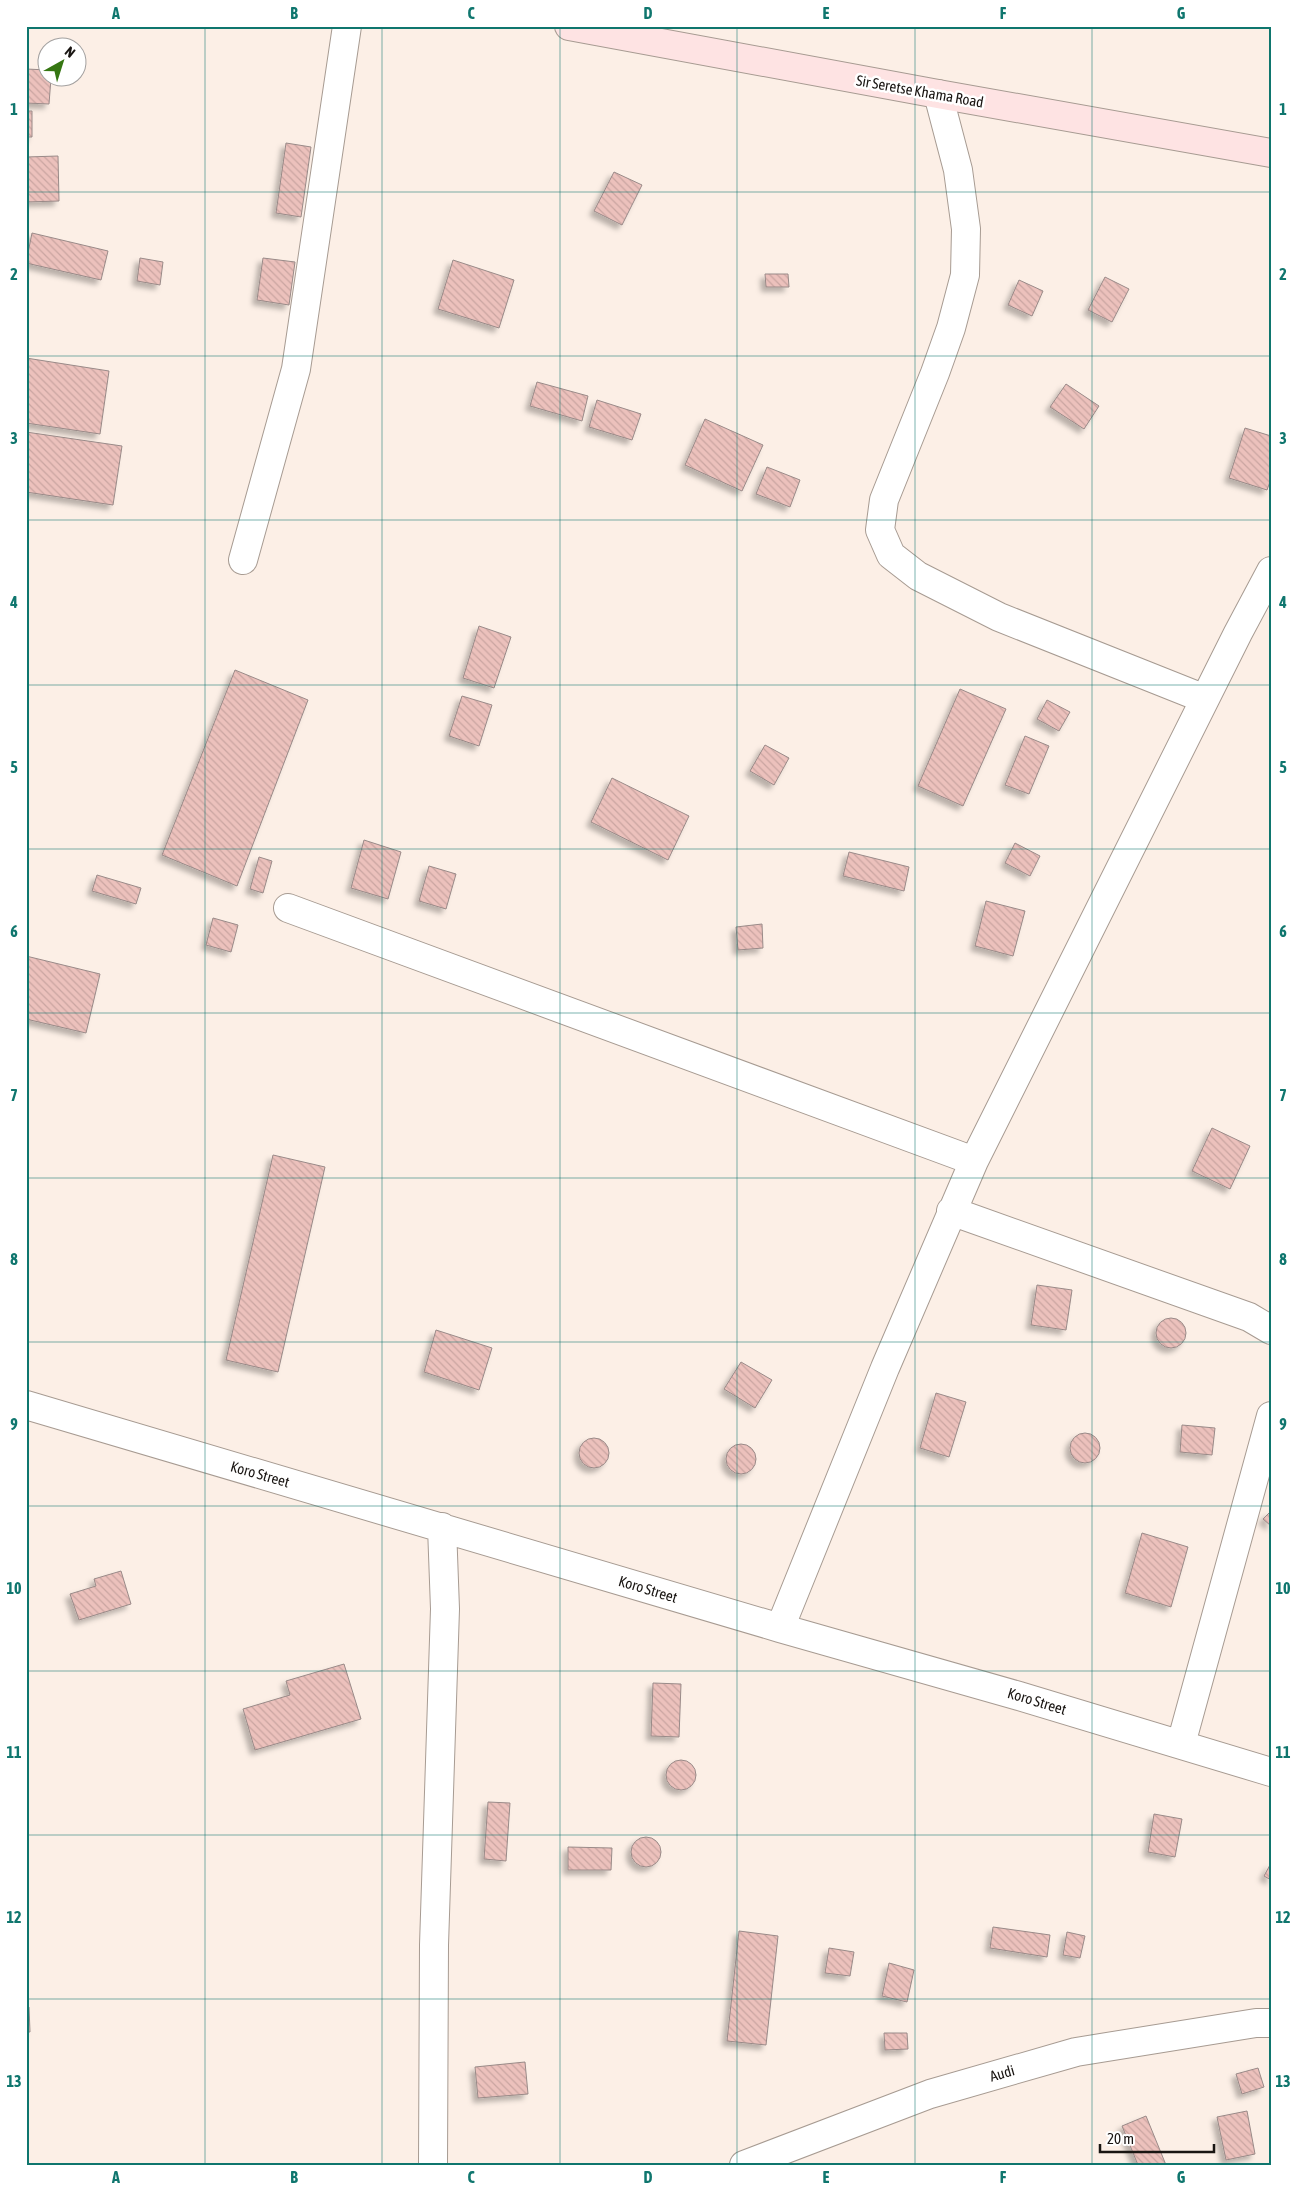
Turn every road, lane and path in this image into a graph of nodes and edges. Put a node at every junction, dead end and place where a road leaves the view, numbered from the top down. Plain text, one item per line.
1 (347, 26) edge
2 (569, 26) edge
3 (938, 94) junction
4 (1271, 152) edge
5 (244, 560) dead end
6 (1271, 571) edge
7 (1205, 699) junction
8 (288, 908) dead end
9 (974, 1161) junction
10 (951, 1211) junction
11 (1271, 1330) edge
12 (26, 1405) edge
13 (1271, 1416) edge
14 (442, 1527) junction
15 (780, 1628) junction
16 (1181, 1744) junction
17 (1271, 1772) edge
18 (1271, 2022) edge
19 (433, 2165) edge
20 (744, 2165) edge

1 - 5 street
2 - 3 main road, Sir Seretse Khama Road
3 - 4 main road, Sir Seretse Khama Road
3 - 7 street
6 - 7 street
7 - 9 street
8 - 9 street
9 - 10 street
10 - 11 street
10 - 15 street
12 - 14 street, Koro Street
13 - 16 street
14 - 15 street, Koro Street
14 - 19 street
15 - 16 street, Koro Street
16 - 17 street, Koro Street
18 - 20 street, Audi

